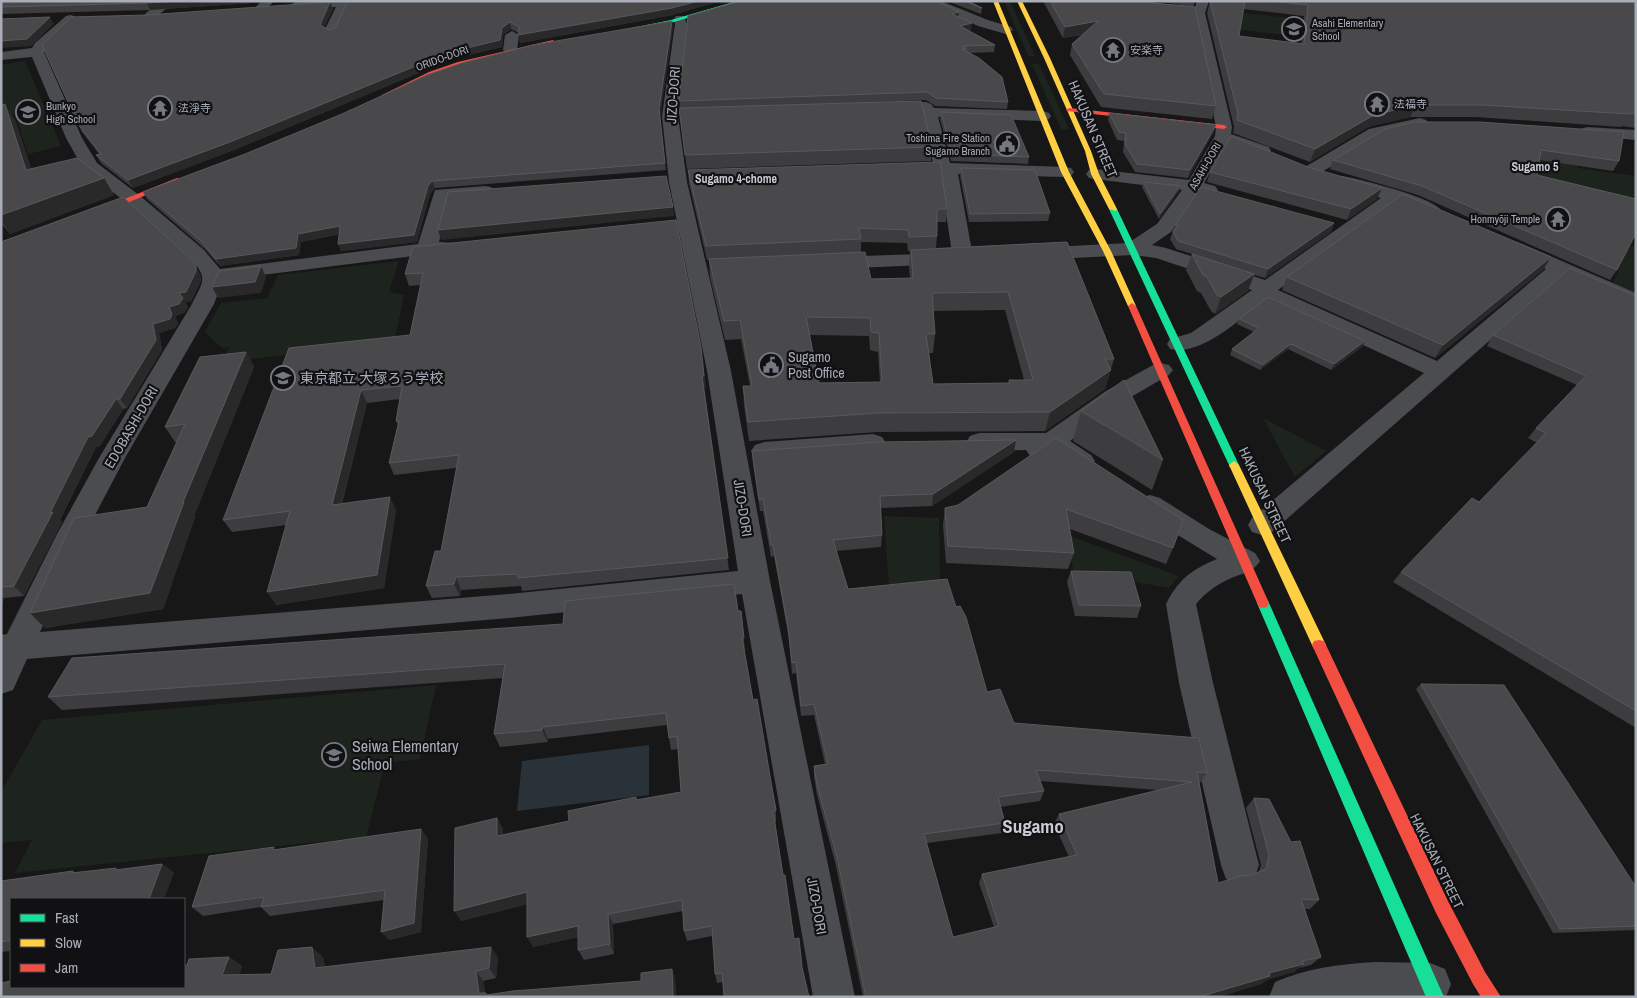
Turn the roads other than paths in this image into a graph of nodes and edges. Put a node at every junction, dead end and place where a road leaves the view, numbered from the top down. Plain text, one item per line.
1 (169, 1) edge
2 (743, 1) edge
3 (930, 1) edge
4 (995, 1) edge
5 (1019, 1) edge
6 (324, 3) edge
7 (260, 6) edge
8 (1199, 6) edge
9 (680, 13) junction
10 (171, 15) edge
11 (51, 19) edge
12 (620, 30) edge
13 (1006, 30) junction
14 (331, 32) edge
15 (512, 35) edge
16 (564, 40) edge
17 (510, 50) junction
18 (37, 52) junction
19 (1, 56) edge
20 (374, 100) edge
21 (866, 109) edge
22 (1069, 110) junction
23 (929, 112) junction
24 (1043, 116) junction
25 (1434, 122) edge
26 (1223, 132) junction
27 (1576, 132) edge
28 (1636, 135) edge
29 (1276, 155) edge
30 (1293, 163) edge
31 (946, 168) junction
32 (887, 170) edge
33 (1311, 171) junction
34 (1066, 172) junction
35 (1095, 174) junction
36 (194, 175) edge
37 (1194, 186) junction
38 (499, 190) edge
39 (1223, 194) edge
40 (1395, 196) junction
41 (133, 199) junction
42 (83, 217) edge
43 (1446, 218) edge
44 (1498, 241) edge
45 (465, 245) edge
46 (427, 249) junction
47 (1133, 249) junction
48 (1107, 251) junction
49 (1012, 255) edge
50 (816, 264) edge
51 (1560, 268) junction
52 (213, 275) junction
53 (1266, 290) junction
54 (1636, 301) edge
55 (1178, 344) junction
56 (1161, 370) junction
57 (1440, 371) junction
58 (955, 442) edge
59 (1052, 442) junction
60 (897, 443) edge
61 (733, 448) junction
62 (1014, 467) edge
63 (1101, 473) edge
64 (1126, 489) edge
65 (1262, 524) junction
66 (1245, 561) junction
67 (755, 581) junction
68 (10, 647) edge
69 (1, 680) edge
70 (1240, 866) dead end
71 (1432, 990) edge
72 (834, 997) edge
73 (1290, 997) edge
74 (1492, 997) edge

1 - 10 street
2 - 9 main road
3 - 13 street
4 - 13 main road
5 - 22 main road, HAKUSAN STREET
6 - 7 street
6 - 14 street
8 - 26 street, ASAHI-DORI
9 - 12 main road
9 - 61 street, JIZO-DORI
11 - 18 street
13 - 24 main road
15 - 17 street
16 - 17 main road, ORIDO-DORI
17 - 20 main road, ORIDO-DORI
18 - 19 street
18 - 41 street
21 - 23 street
22 - 26 main road
22 - 35 main road, HAKUSAN STREET
23 - 24 street
23 - 31 street
24 - 34 main road
25 - 33 street
26 - 29 street
26 - 37 street, ASAHI-DORI
27 - 28 street
30 - 33 street
31 - 32 street
31 - 34 street
31 - 50 street
33 - 40 street
34 - 48 main road
35 - 37 street
35 - 47 main road, HAKUSAN STREET
36 - 41 main road
37 - 39 street
37 - 47 street, ASAHI-DORI
38 - 46 street
40 - 43 street
40 - 53 street
41 - 42 main road
41 - 52 street
44 - 51 street
45 - 46 street
46 - 52 street
47 - 48 street
47 - 53 street
47 - 55 main road, HAKUSAN STREET
48 - 49 street
48 - 56 main road
51 - 54 street
51 - 57 street
52 - 68 street, EDOBASHI-DORI
53 - 55 street
53 - 57 street
55 - 65 main road, HAKUSAN STREET
56 - 59 street
56 - 66 main road
57 - 65 street
58 - 59 street
59 - 62 street
59 - 63 street
60 - 61 street
61 - 67 street, JIZO-DORI
64 - 66 street
65 - 74 main road, HAKUSAN STREET
66 - 70 street
66 - 71 main road
67 - 68 street
67 - 72 street, JIZO-DORI
68 - 69 street, EDOBASHI-DORI
71 - 73 street

